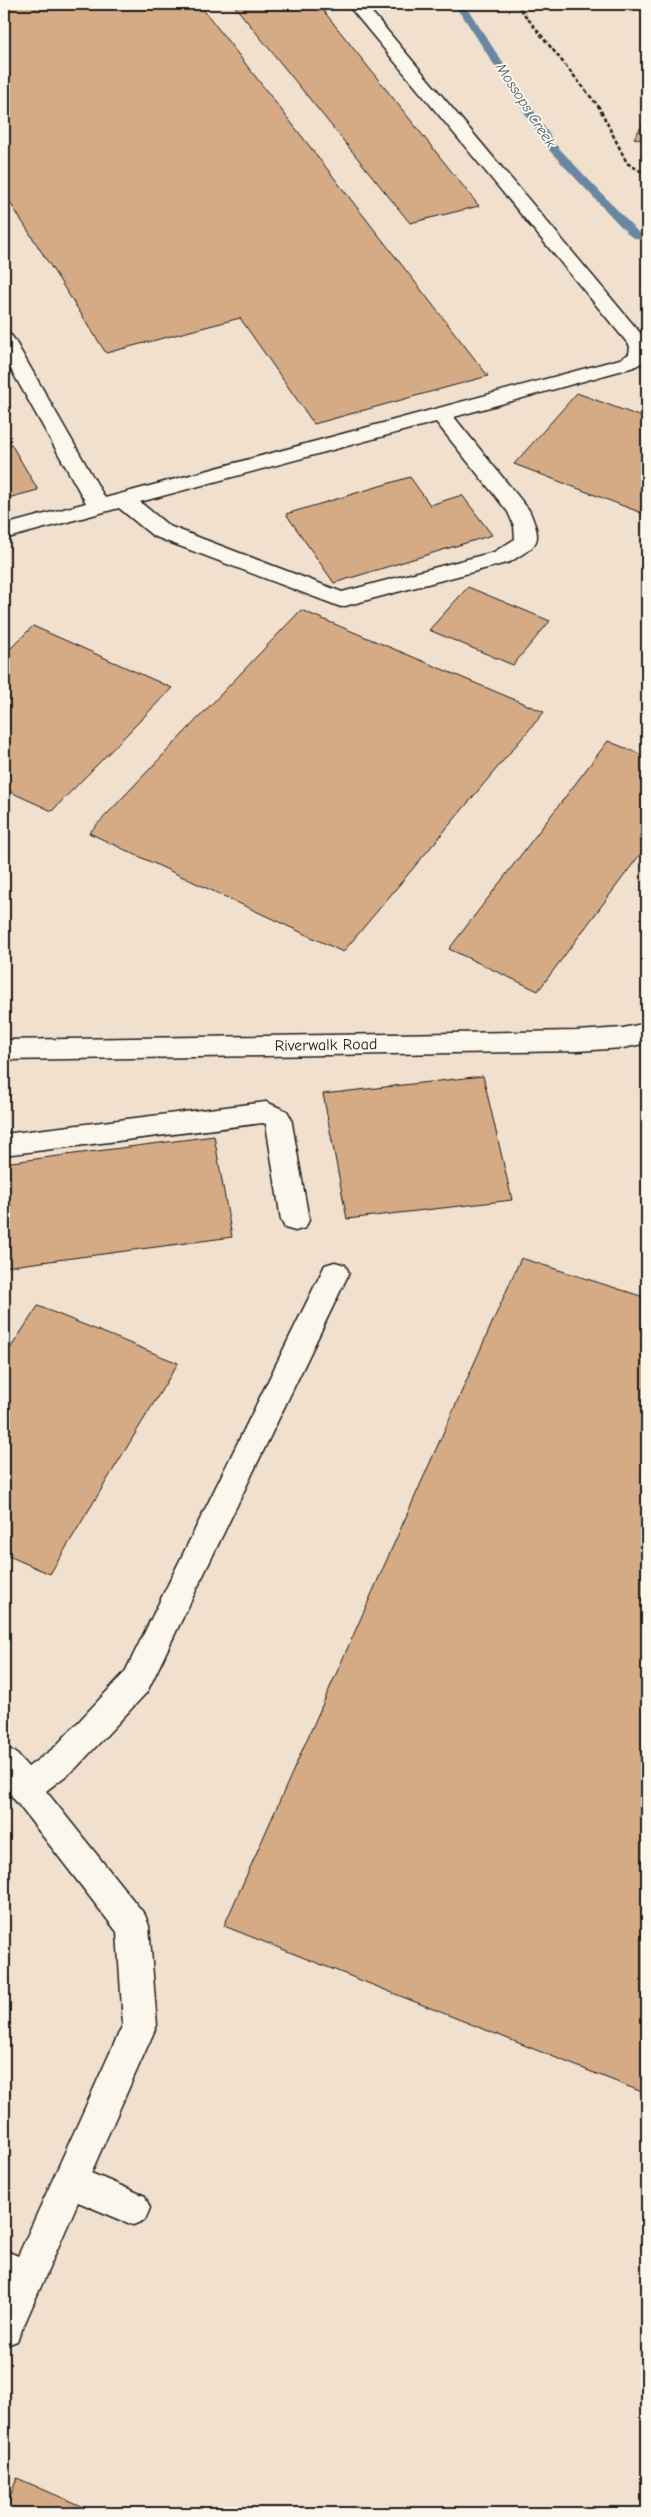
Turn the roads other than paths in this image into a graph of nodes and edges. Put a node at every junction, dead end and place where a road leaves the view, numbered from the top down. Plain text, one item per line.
1 (356, 4) edge
2 (4, 339) edge
3 (440, 413) junction
4 (122, 499) junction
5 (99, 506) junction
6 (4, 532) edge
7 (647, 1033) edge
8 (4, 1050) edge
9 (4, 1145) edge
10 (296, 1220) dead end
11 (335, 1273) dead end
12 (4, 1762) edge
13 (25, 1788) junction
14 (70, 2181) junction
15 (133, 2208) dead end
16 (15, 2272) edge
17 (4, 2328) edge

1 - 3 street
2 - 5 street
3 - 4 street
3 - 4 street
4 - 5 street
5 - 6 street
7 - 8 street, Riverwalk Road
9 - 10 street
11 - 13 street
12 - 13 street
13 - 14 street
14 - 15 street
14 - 16 street
16 - 17 street

